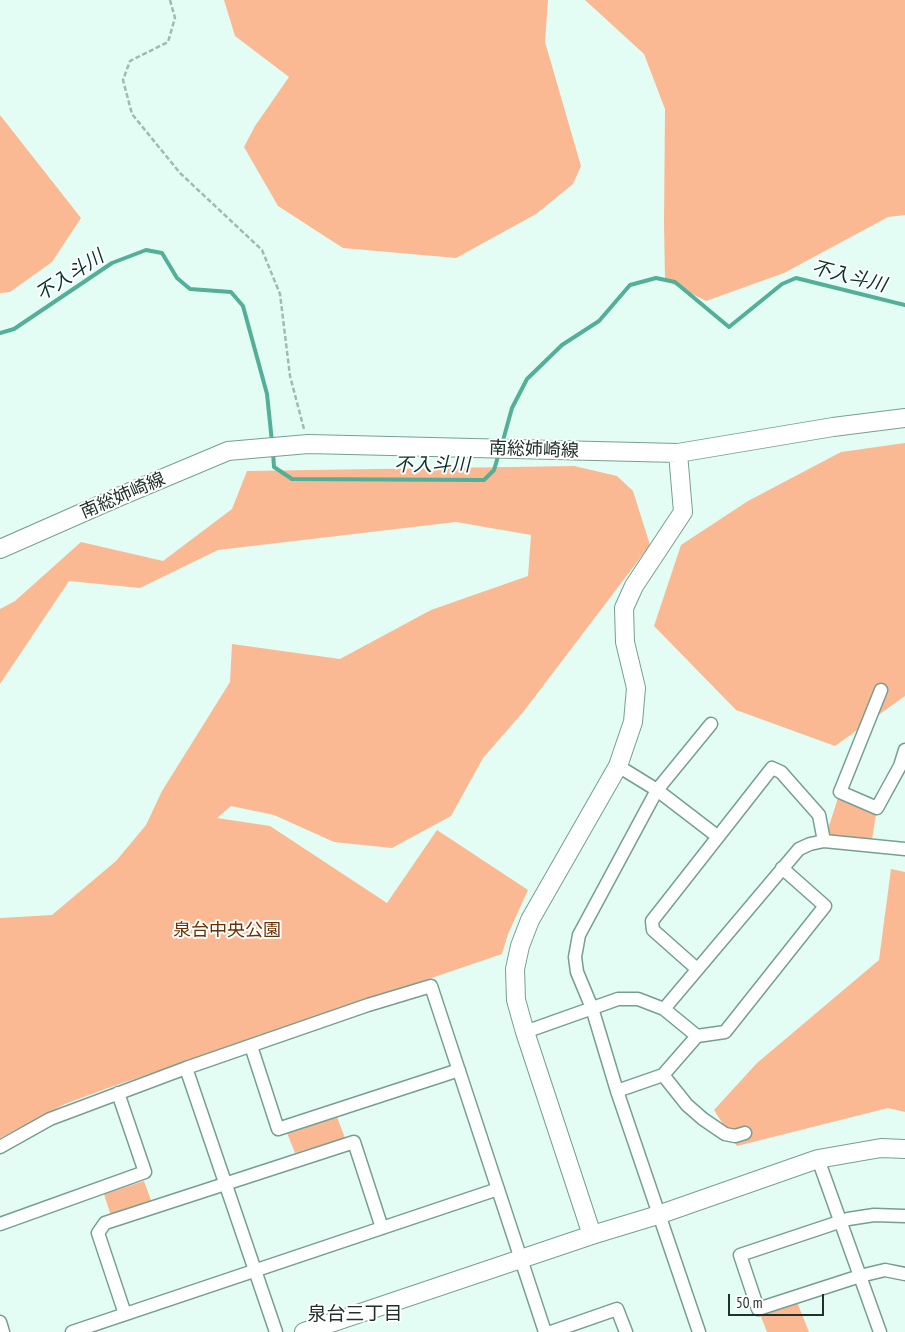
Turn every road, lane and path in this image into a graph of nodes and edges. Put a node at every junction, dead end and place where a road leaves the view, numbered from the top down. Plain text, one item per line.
1 (170, 0) edge
2 (905, 418) edge
3 (308, 444) junction
4 (678, 453) junction
5 (0, 549) edge
6 (881, 690) dead end
7 (711, 724) dead end
8 (905, 750) edge
9 (618, 766) junction
10 (902, 767) edge
11 (657, 790) junction
12 (717, 836) junction
13 (824, 841) junction
14 (905, 849) edge
15 (782, 868) junction
16 (697, 969) junction
17 (592, 1008) junction
18 (664, 1009) junction
19 (525, 1032) junction
20 (697, 1036) junction
21 (251, 1046) junction
22 (186, 1068) junction
23 (459, 1070) junction
24 (663, 1075) junction
25 (617, 1091) junction
26 (118, 1093) junction
27 (745, 1134) dead end
28 (0, 1148) edge
29 (905, 1149) edge
30 (818, 1159) junction
31 (225, 1183) junction
32 (498, 1189) junction
33 (658, 1215) junction
34 (905, 1216) edge
35 (840, 1221) junction
36 (0, 1224) edge
37 (382, 1228) junction
38 (592, 1235) junction
39 (521, 1260) junction
40 (255, 1270) junction
41 (905, 1274) edge
42 (860, 1276) junction
43 (125, 1314) junction
44 (0, 1322) edge
45 (3, 1332) edge
46 (72, 1332) edge
47 (276, 1332) edge
48 (304, 1332) edge
49 (545, 1332) edge
50 (551, 1332) edge
51 (626, 1332) edge
52 (700, 1332) edge
53 (880, 1332) edge

1 - 3 path
2 - 4 street, 南総姉崎線
3 - 4 street, 南総姉崎線
3 - 5 street, 南総姉崎線
4 - 9 street
6 - 10 street
7 - 11 street
8 - 10 street
9 - 11 street
9 - 19 street
11 - 12 street
11 - 17 street
12 - 13 street
12 - 16 street
13 - 14 street
13 - 15 street
15 - 16 street
15 - 20 street
16 - 18 street
17 - 18 street
17 - 19 street
17 - 25 street
18 - 20 street
19 - 38 street
20 - 24 street
21 - 22 street
21 - 23 street
21 - 23 street
22 - 26 street
22 - 31 street
23 - 32 street
24 - 25 street
24 - 27 street
25 - 33 street
26 - 28 street
26 - 36 street
29 - 30 street
30 - 33 street
30 - 35 street
31 - 37 street
31 - 40 street
31 - 43 street
32 - 37 street
32 - 39 street
33 - 38 street
33 - 52 street
34 - 35 street
35 - 42 street
35 - 42 street
37 - 40 street
38 - 39 street
39 - 48 street
39 - 49 street
40 - 43 street
40 - 47 street
41 - 42 street
42 - 53 street
43 - 46 street
44 - 45 street
50 - 51 street

